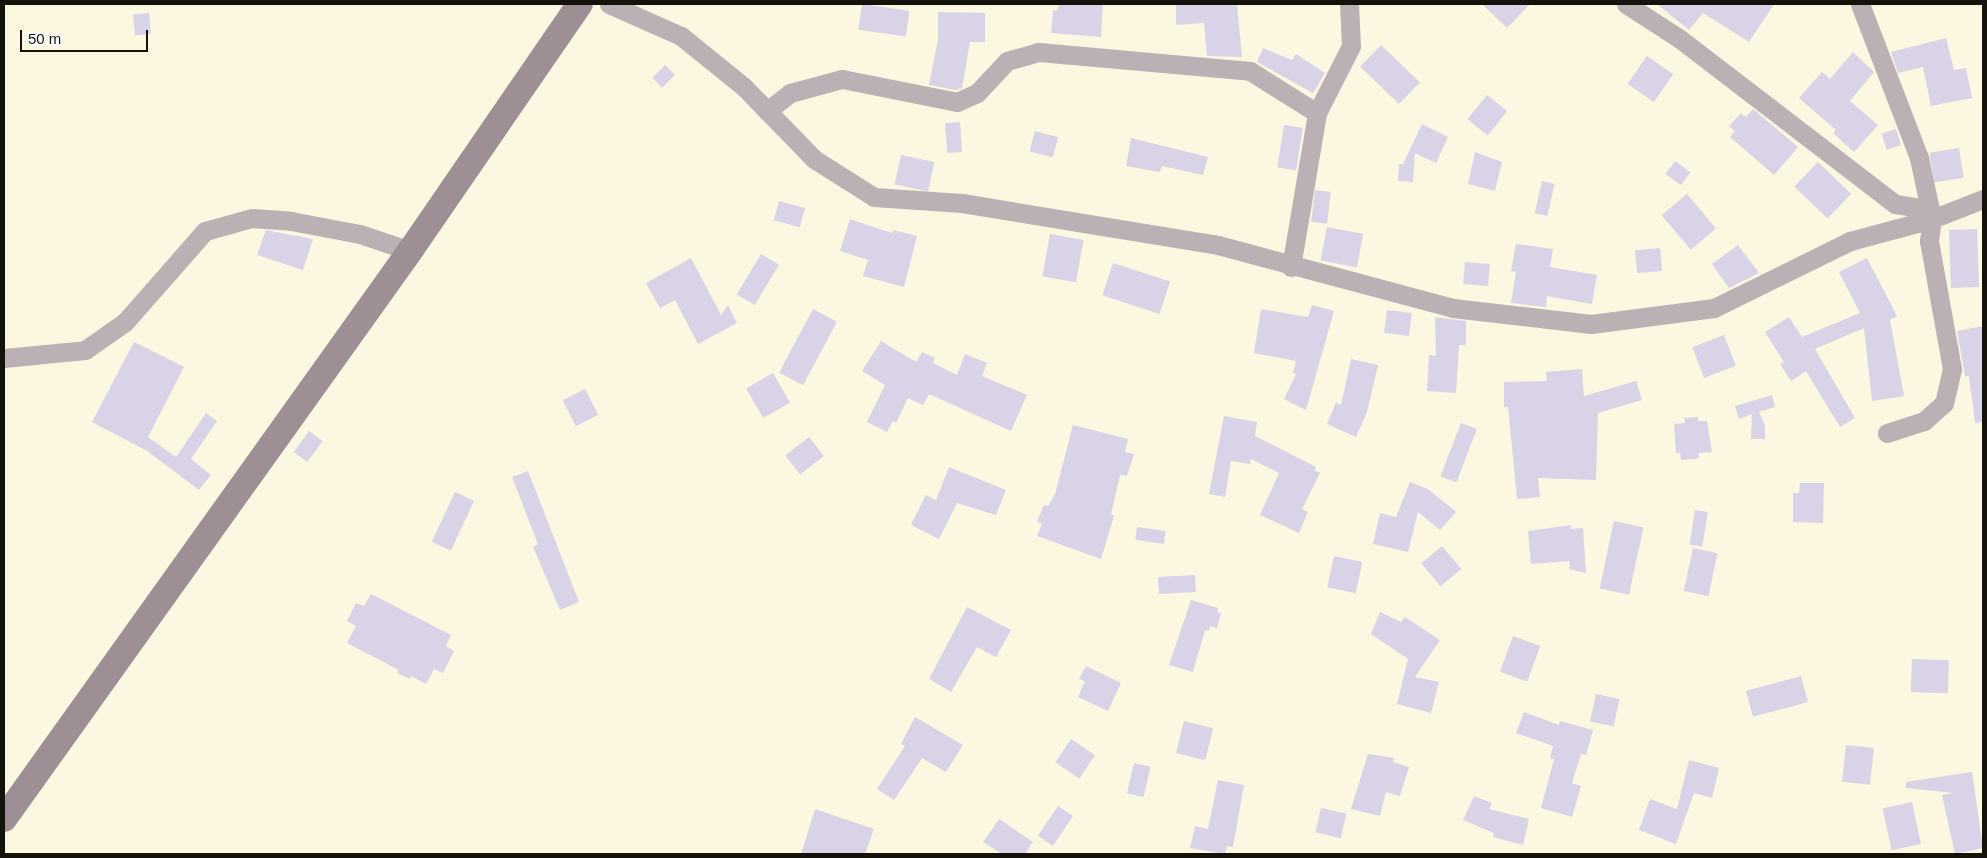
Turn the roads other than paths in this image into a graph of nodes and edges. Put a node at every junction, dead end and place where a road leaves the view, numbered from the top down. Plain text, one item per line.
1 (580, 4) edge
2 (609, 4) edge
3 (1349, 4) edge
4 (1626, 4) edge
5 (1860, 4) edge
6 (767, 111) junction
7 (1317, 113) junction
8 (1983, 199) edge
9 (1931, 214) junction
10 (410, 251) junction
11 (1291, 267) junction
12 (4, 358) edge
13 (1886, 434) dead end
14 (4, 819) edge

1 - 10 main road
2 - 6 street
3 - 7 street
4 - 9 street
5 - 9 street
6 - 7 street
6 - 11 street
7 - 11 street
8 - 9 street
9 - 11 street
9 - 13 street
10 - 12 street
10 - 14 main road

